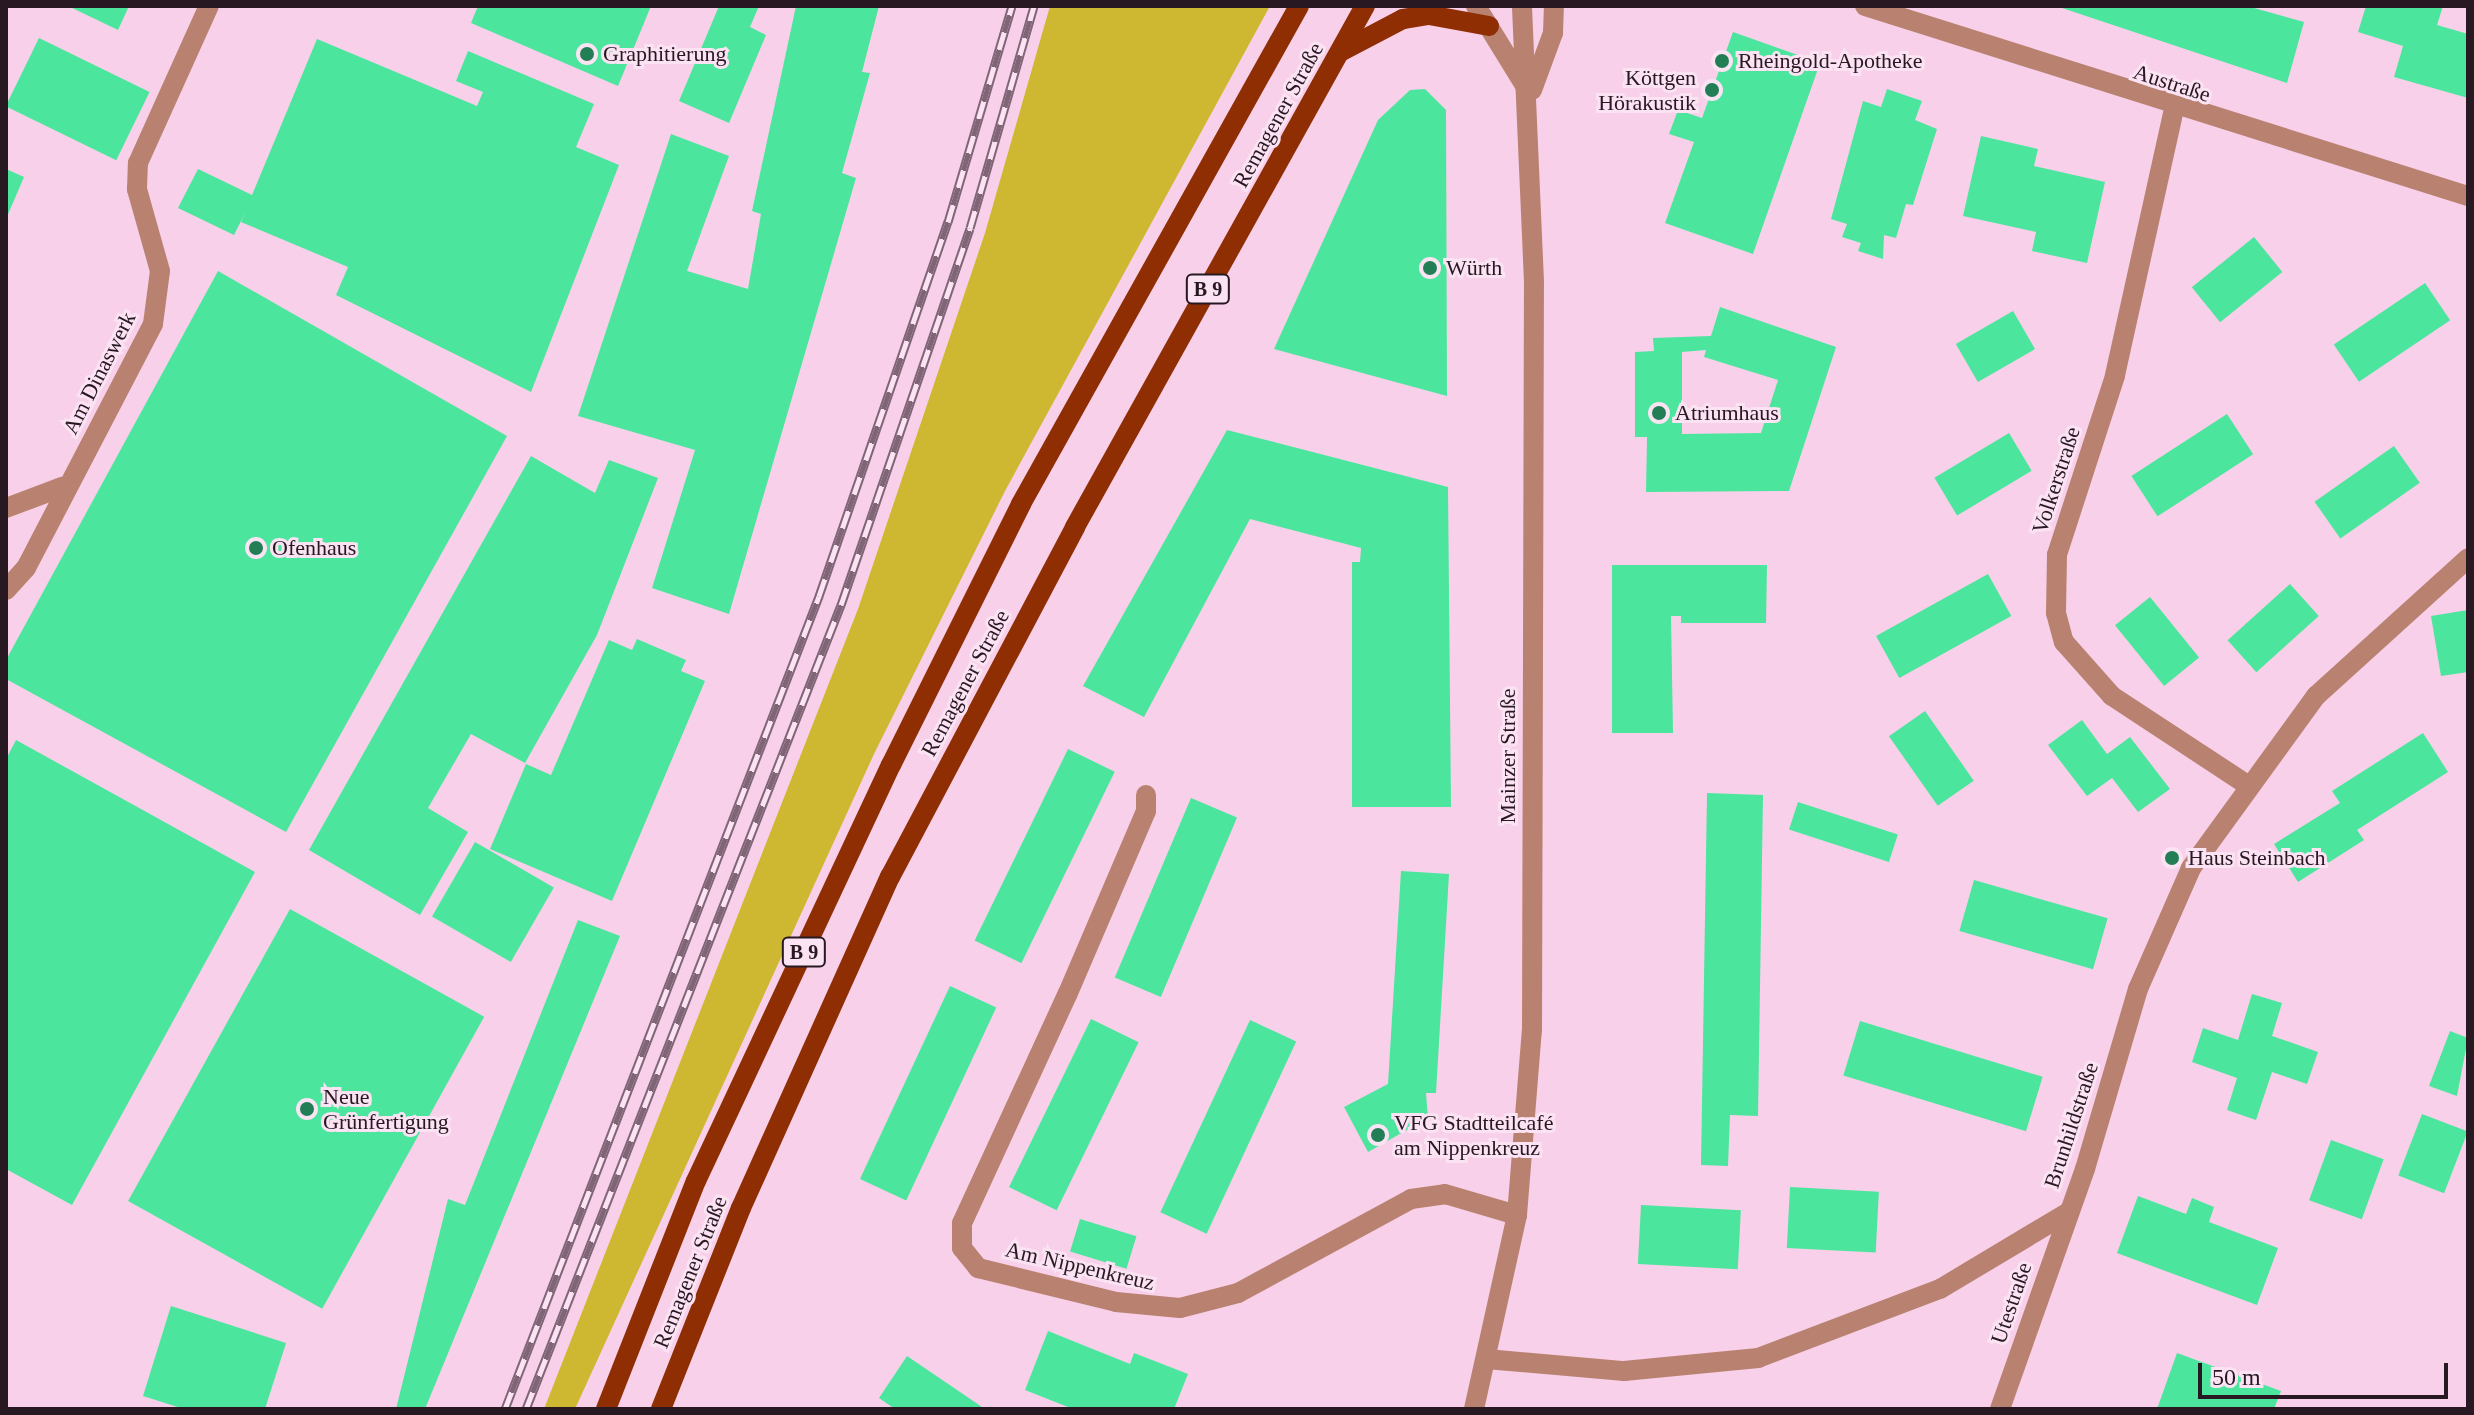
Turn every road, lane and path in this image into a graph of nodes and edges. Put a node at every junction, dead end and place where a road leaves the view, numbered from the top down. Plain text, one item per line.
1 (209, 6) edge
2 (1299, 6) edge
3 (1365, 6) edge
4 (1476, 6) edge
5 (1522, 6) edge
6 (1554, 6) edge
7 (1865, 6) edge
8 (1489, 26) junction
9 (1342, 51) junction
10 (1529, 95) junction
11 (2174, 109) junction
12 (2468, 196) edge
13 (62, 487) junction
14 (6, 508) edge
15 (2468, 558) edge
16 (6, 590) edge
17 (2246, 784) junction
18 (1146, 795) dead end
19 (2067, 1213) junction
20 (1517, 1215) junction
21 (1486, 1359) junction
22 (606, 1409) edge
23 (661, 1409) edge
24 (1474, 1409) edge
25 (2000, 1409) edge

1 - 13 street, Am Dinaswerk
2 - 22 main road, Remagener Straße / B 9
3 - 9 main road, Remagener Straße / B 9
4 - 8 street
5 - 10 street, Mainzer Straße
6 - 10 street, Mainzer Straße
7 - 11 street, Austraße
8 - 9 main road
8 - 10 street
9 - 23 main road, Remagener Straße / B 9
10 - 20 street, Mainzer Straße
11 - 12 street, Austraße
11 - 17 street, Volkerstraße
13 - 14 street
13 - 16 street, Am Dinaswerk
15 - 17 street, Brunhildstraße
17 - 19 street, Brunhildstraße
18 - 20 street, Am Nippenkreuz
19 - 21 street, Brunhildstraße
19 - 25 street, Utestraße
20 - 21 street, Mainzer Straße
21 - 24 street, Mainzer Straße

